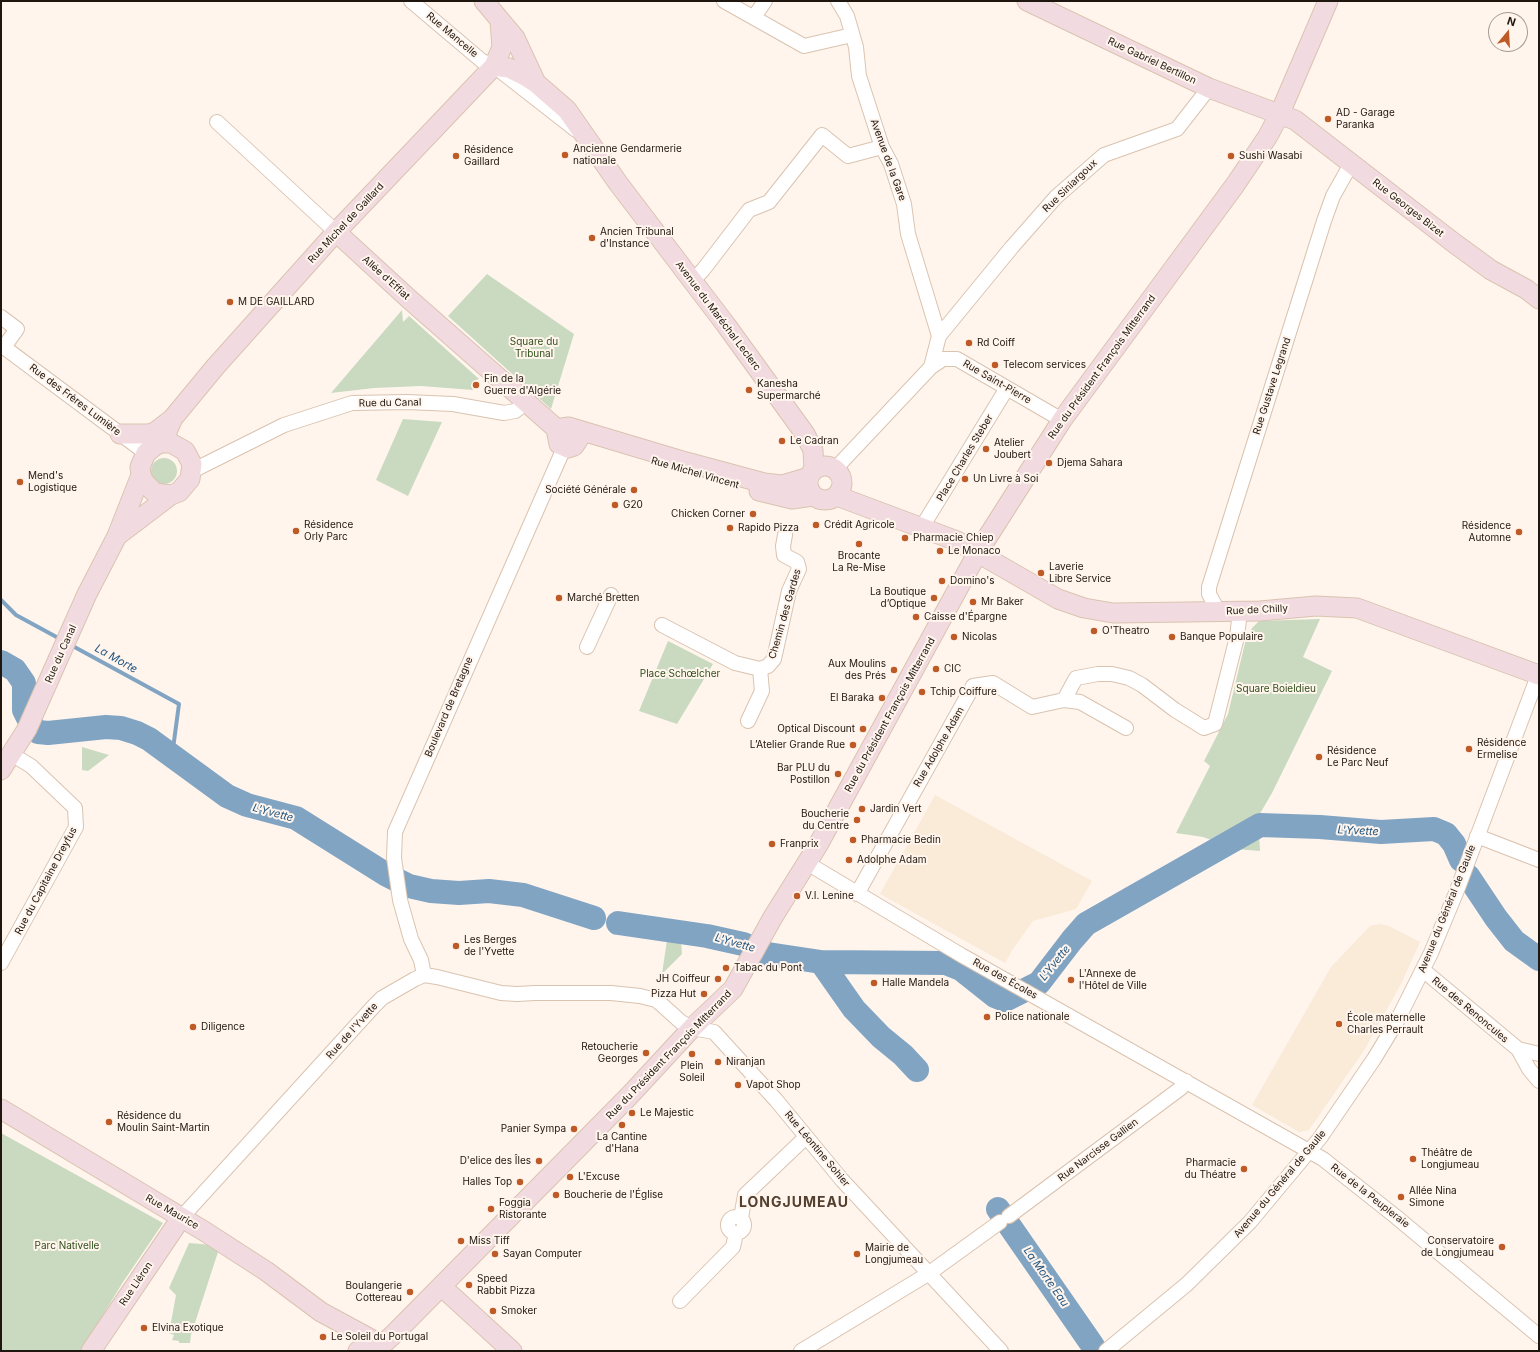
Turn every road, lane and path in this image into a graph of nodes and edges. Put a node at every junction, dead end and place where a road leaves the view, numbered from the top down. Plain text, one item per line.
1 (411, 1) edge
2 (484, 1) edge
3 (724, 1) edge
4 (766, 1) edge
5 (838, 1) edge
6 (1328, 1) edge
7 (1030, 2) edge
8 (754, 17) junction
9 (500, 22) junction
10 (852, 35) junction
11 (494, 66) junction
12 (536, 83) junction
13 (1208, 88) junction
14 (1280, 113) junction
15 (217, 122) dead end
16 (586, 138) junction
17 (882, 147) junction
18 (1351, 164) junction
19 (336, 232) junction
20 (692, 281) junction
21 (1539, 299) edge
22 (1, 317) edge
23 (939, 336) junction
24 (3, 346) edge
25 (932, 367) junction
26 (1007, 388) junction
27 (526, 402) junction
28 (173, 418) junction
29 (1062, 420) junction
30 (120, 434) junction
31 (569, 438) junction
32 (162, 448) junction
33 (192, 471) junction
34 (822, 471) junction
35 (141, 475) junction
36 (171, 495) junction
37 (813, 496) junction
38 (838, 496) junction
39 (922, 528) junction
40 (785, 535) dead end
41 (117, 536) junction
42 (978, 552) junction
43 (611, 595) dead end
44 (1240, 611) junction
45 (1216, 612) junction
46 (662, 625) dead end
47 (587, 647) dead end
48 (760, 669) junction
49 (1539, 674) edge
50 (1064, 700) junction
51 (748, 721) dead end
52 (1126, 728) dead end
53 (11, 754) junction
54 (1, 770) edge
55 (1477, 836) junction
56 (1539, 860) edge
57 (807, 863) junction
58 (857, 894) junction
59 (1, 963) edge
60 (1423, 970) junction
61 (424, 976) junction
62 (692, 1028) junction
63 (1518, 1049) junction
64 (1539, 1054) edge
65 (1186, 1081) junction
66 (1539, 1081) edge
67 (1, 1109) edge
68 (806, 1137) junction
69 (1309, 1151) junction
70 (181, 1218) junction
71 (928, 1274) junction
72 (441, 1286) junction
73 (680, 1301) dead end
74 (339, 1322) junction
75 (1539, 1336) edge
76 (382, 1345) junction
77 (96, 1348) edge
78 (357, 1351) edge
79 (512, 1351) edge
80 (801, 1351) edge
81 (1001, 1351) edge
82 (1106, 1351) edge

1 - 11 street, Rue Mancelle
2 - 9 main road
3 - 8 street
4 - 8 street
5 - 10 street, Avenue de la Gare
6 - 14 main road, Rue du Président François Mitterrand
7 - 13 main road, Rue Gabriel Bertillon
8 - 10 street
9 - 11 main road, Rue Michel de Gaillard
9 - 12 main road
10 - 17 street, Avenue de la Gare
11 - 12 main road
11 - 16 street, Avenue du Maréchal Leclerc
11 - 19 main road, Rue Michel de Gaillard
12 - 16 main road
13 - 14 main road, Rue Gabriel Bertillon
13 - 23 street, Rue Siniargoux
14 - 18 main road, Rue Georges Bizet
14 - 29 main road, Rue du Président François Mitterrand
15 - 19 street, Allée d'Effiat
16 - 20 main road, Avenue du Maréchal Leclerc
17 - 20 street
17 - 23 street, Avenue de la Gare
18 - 21 main road, Rue Georges Bizet
18 - 45 street, Rue Gustave Legrand
19 - 27 main road, Allée d'Effiat
19 - 28 main road, Rue Michel de Gaillard
20 - 34 main road, Avenue du Maréchal Leclerc
22 - 24 street, Rue des Frères Lumière
23 - 25 street, Avenue de la Gare
24 - 30 street, Rue des Frères Lumière
25 - 26 street, Rue Saint-Pierre
25 - 34 street
26 - 29 street, Rue Saint-Pierre
26 - 39 street, Place Charles Steber
27 - 31 main road, Allée d'Effiat
27 - 33 street, Rue du Canal
28 - 30 main road, Rue Michel de Gaillard
28 - 32 main road
29 - 42 main road, Rue du Président François Mitterrand
30 - 32 street, Rue des Frères Lumière
31 - 34 main road, Rue Michel Vincent
31 - 37 main road, Rue Michel Vincent
31 - 61 street, Boulevard de Bretagne
32 - 33 main road
32 - 35 main road
33 - 36 main road
34 - 37 main road
34 - 38 main road
35 - 36 main road
35 - 41 main road, Rue du Canal
36 - 41 main road, Rue du Canal
37 - 38 main road
38 - 39 main road
39 - 42 main road
40 - 48 street, Chemin des Gardes
41 - 53 main road, Rue du Canal
42 - 45 main road, Rue de Chilly
42 - 57 main road, Rue du Président François Mitterrand
43 - 47 street
44 - 45 main road, Rue de Chilly
44 - 49 main road, Rue de Chilly
44 - 50 street
46 - 48 street
48 - 51 street
49 - 55 street, Avenue du Général de Gaulle
50 - 52 street, Rue Adolphe Adam
50 - 58 street, Rue Adolphe Adam
53 - 54 main road, Rue du Canal
53 - 59 street, Rue du Capitaine Dreyfus
55 - 56 street
55 - 60 street, Avenue du Général de Gaulle
57 - 58 street, Rue des Écoles
57 - 62 main road, Rue du Président François Mitterrand
58 - 65 street, Rue des Écoles
60 - 63 street, Rue des Renoncules
60 - 69 street, Avenue du Général de Gaulle
61 - 62 street
61 - 70 street, Rue de l'Yvette
62 - 68 street, Rue Léontine Sohier
62 - 72 main road, Rue du Président François Mitterrand
63 - 64 street, Rue des Renoncules
63 - 66 street, Rue des Renoncules
65 - 69 street, Rue des Écoles
65 - 71 street, Rue Narcisse Gallien
67 - 70 main road, Rue Maurice
68 - 71 street, Rue Léontine Sohier
68 - 73 street
69 - 75 street, Rue de la Peupleraie
69 - 82 street, Avenue du Général de Gaulle
70 - 74 main road, Rue Maurice
70 - 77 main road, Rue Liéron
71 - 80 street, Rue Narcisse Gallien
71 - 81 street, Rue Léontine Sohier
72 - 76 main road, Rue du Président François Mitterrand
72 - 79 main road
74 - 76 main road, Rue Maurice
74 - 78 main road, Rue Maurice
76 - 78 main road

